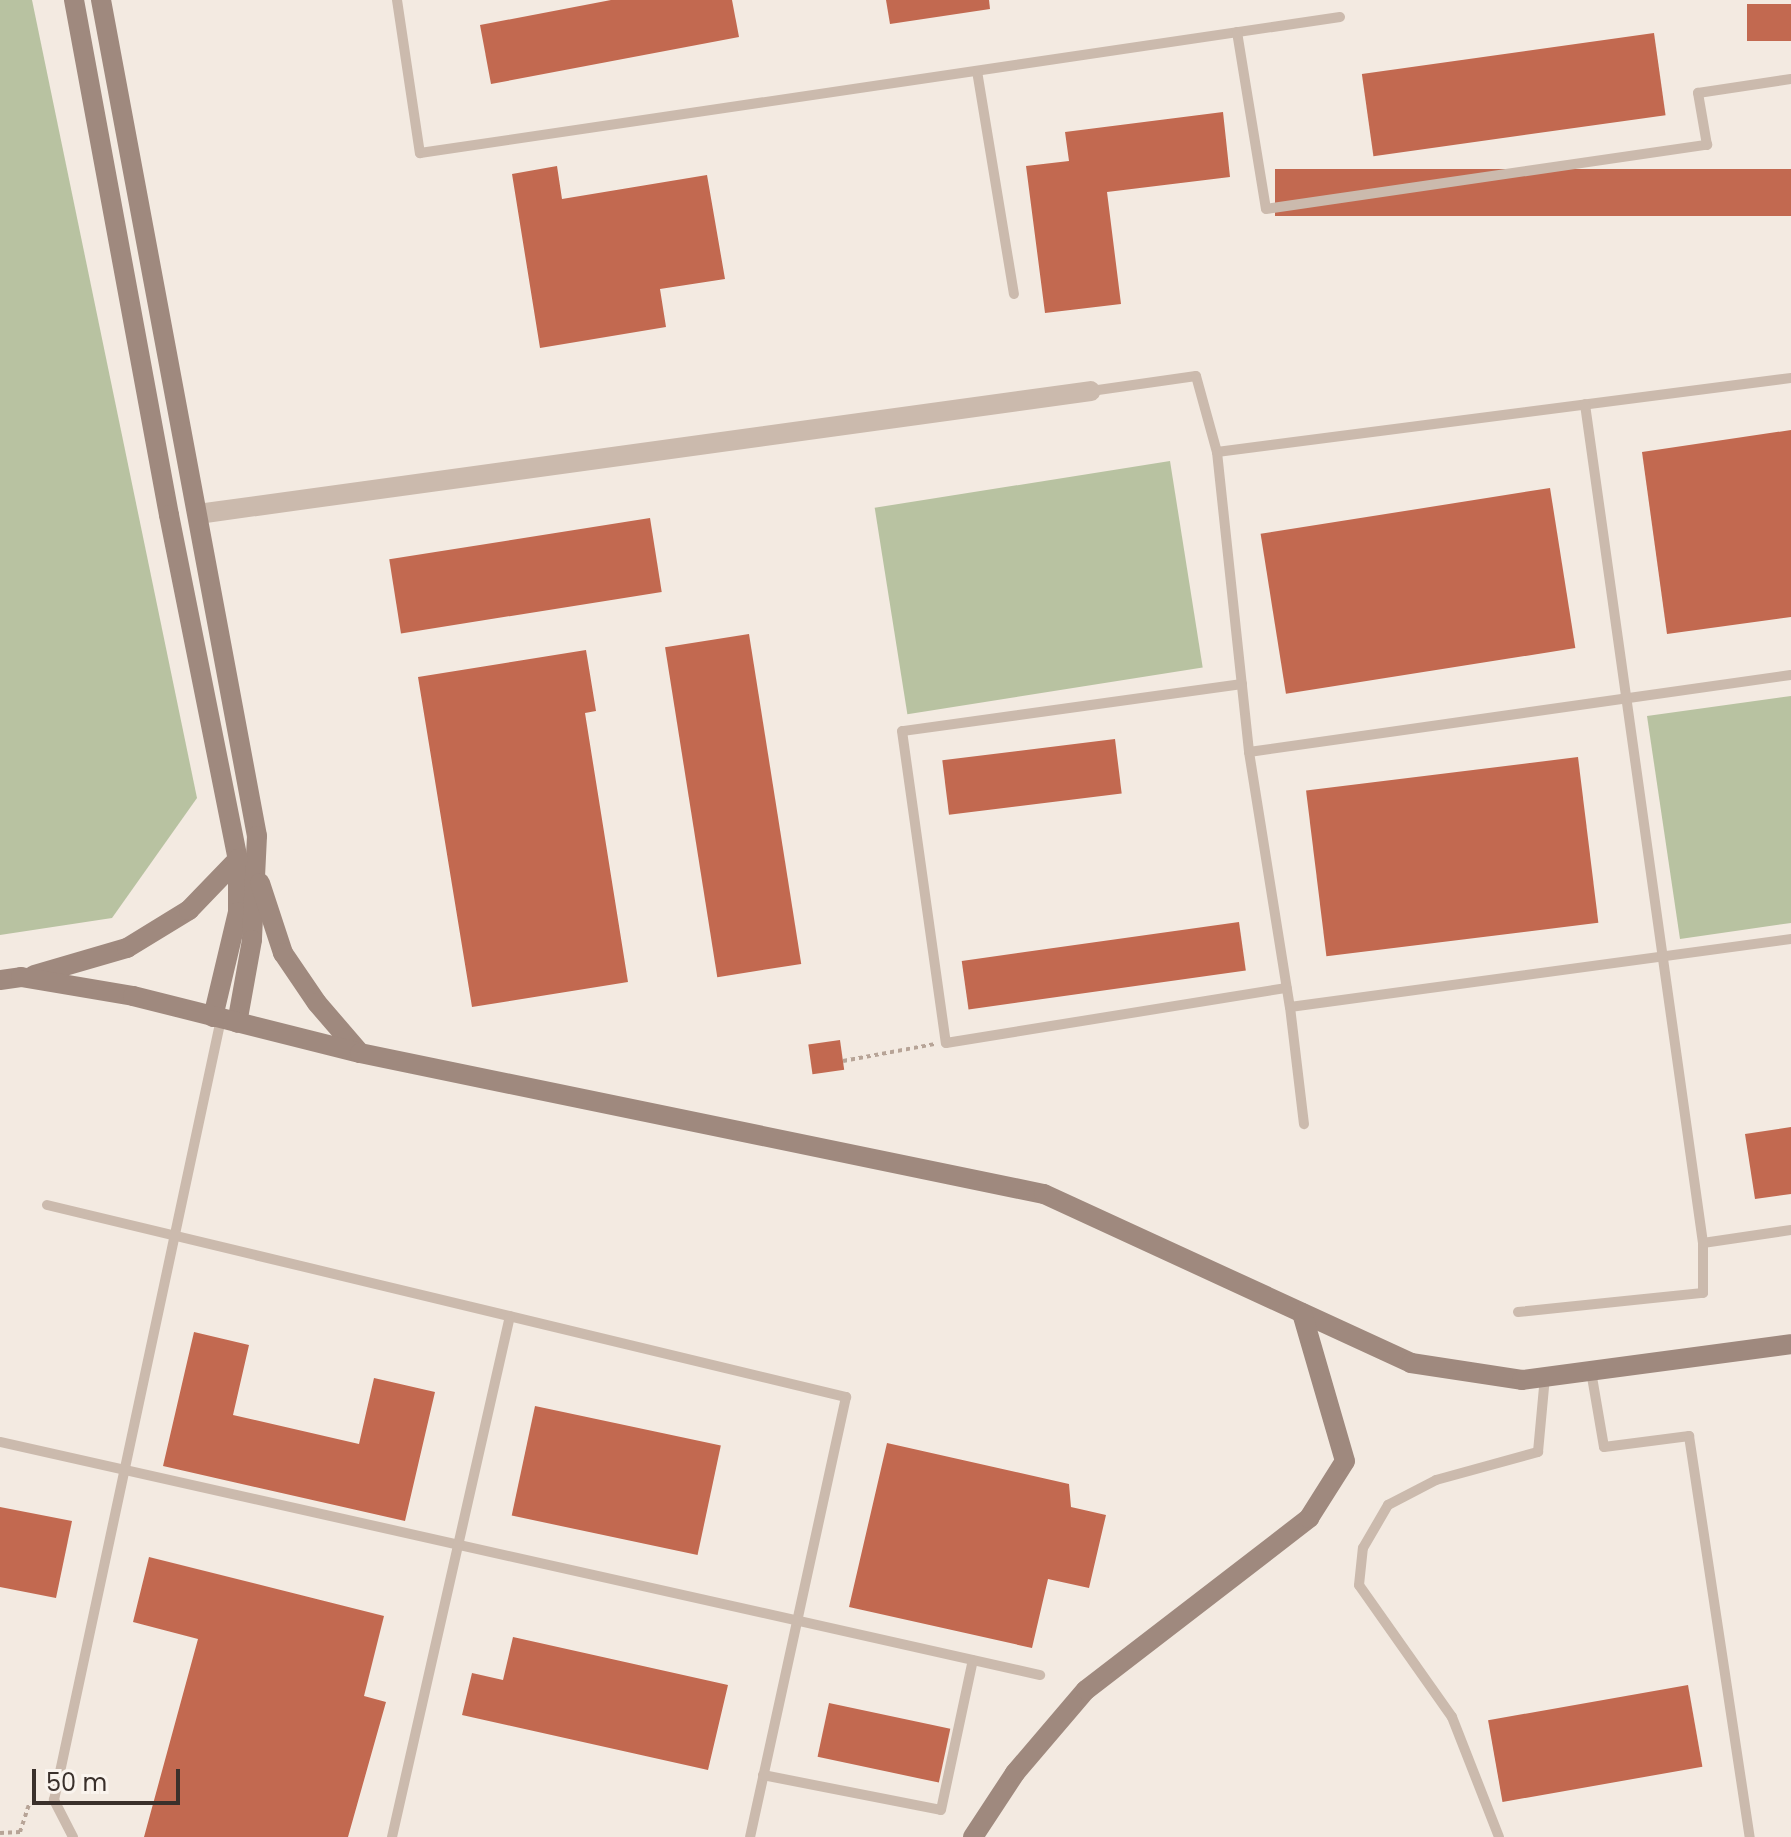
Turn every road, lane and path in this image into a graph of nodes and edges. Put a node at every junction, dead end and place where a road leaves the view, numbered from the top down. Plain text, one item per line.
1 (74, 0) edge
2 (101, 0) edge
3 (397, 0) edge
4 (1340, 17) dead end
5 (1237, 32) junction
6 (977, 71) junction
7 (1791, 79) edge
8 (1014, 294) dead end
9 (1791, 378) edge
10 (1091, 391) joint
11 (1585, 404) junction
12 (1217, 452) junction
13 (198, 514) junction
14 (1791, 675) edge
15 (1242, 684) junction
16 (1628, 698) junction
17 (1249, 752) junction
18 (238, 859) junction
19 (257, 874) junction
20 (1791, 939) edge
21 (1665, 957) junction
22 (10, 978) edge
23 (1287, 988) junction
24 (1290, 1007) junction
25 (224, 1019) junction
26 (926, 1045) dead end
27 (360, 1053) junction
28 (843, 1061) dead end
29 (1304, 1124) dead end
30 (47, 1205) dead end
31 (1791, 1230) edge
32 (175, 1236) junction
33 (1703, 1243) junction
34 (1518, 1312) dead end
35 (1302, 1313) junction
36 (510, 1316) junction
37 (1791, 1344) edge
38 (1591, 1371) junction
39 (1545, 1377) junction
40 (0, 1442) edge
41 (125, 1470) junction
42 (457, 1544) junction
43 (797, 1621) junction
44 (973, 1660) junction
45 (1040, 1675) dead end
46 (763, 1775) junction
47 (30, 1802) dead end
48 (0, 1833) edge
49 (73, 1837) edge
50 (392, 1837) edge
51 (750, 1837) edge
52 (973, 1837) edge
53 (1499, 1837) edge
54 (1750, 1837) edge

1 - 18 street
2 - 13 street
3 - 6 lane
4 - 5 lane
5 - 6 lane
5 - 7 lane
6 - 8 lane
9 - 11 lane
10 - 12 lane
10 - 13 street
11 - 12 lane
11 - 16 lane
12 - 15 lane
13 - 19 street
14 - 16 lane
15 - 17 lane
15 - 23 lane
16 - 17 lane
16 - 21 lane
17 - 23 lane
18 - 22 street
18 - 25 street
19 - 25 street
19 - 27 street
20 - 21 lane
21 - 24 lane
21 - 33 lane
22 - 25 street
23 - 24 lane
24 - 29 lane
25 - 27 street
25 - 32 lane
26 - 28 path
27 - 35 street
30 - 32 lane
31 - 33 lane
32 - 36 lane
32 - 41 lane
33 - 34 lane
35 - 39 street
35 - 52 street
36 - 42 lane
36 - 43 lane
37 - 38 street
38 - 39 street
38 - 54 lane
39 - 53 lane
40 - 41 lane
41 - 42 lane
41 - 49 lane
42 - 43 lane
42 - 50 lane
43 - 44 lane
43 - 46 lane
44 - 45 lane
44 - 46 lane
46 - 51 lane
47 - 48 path

